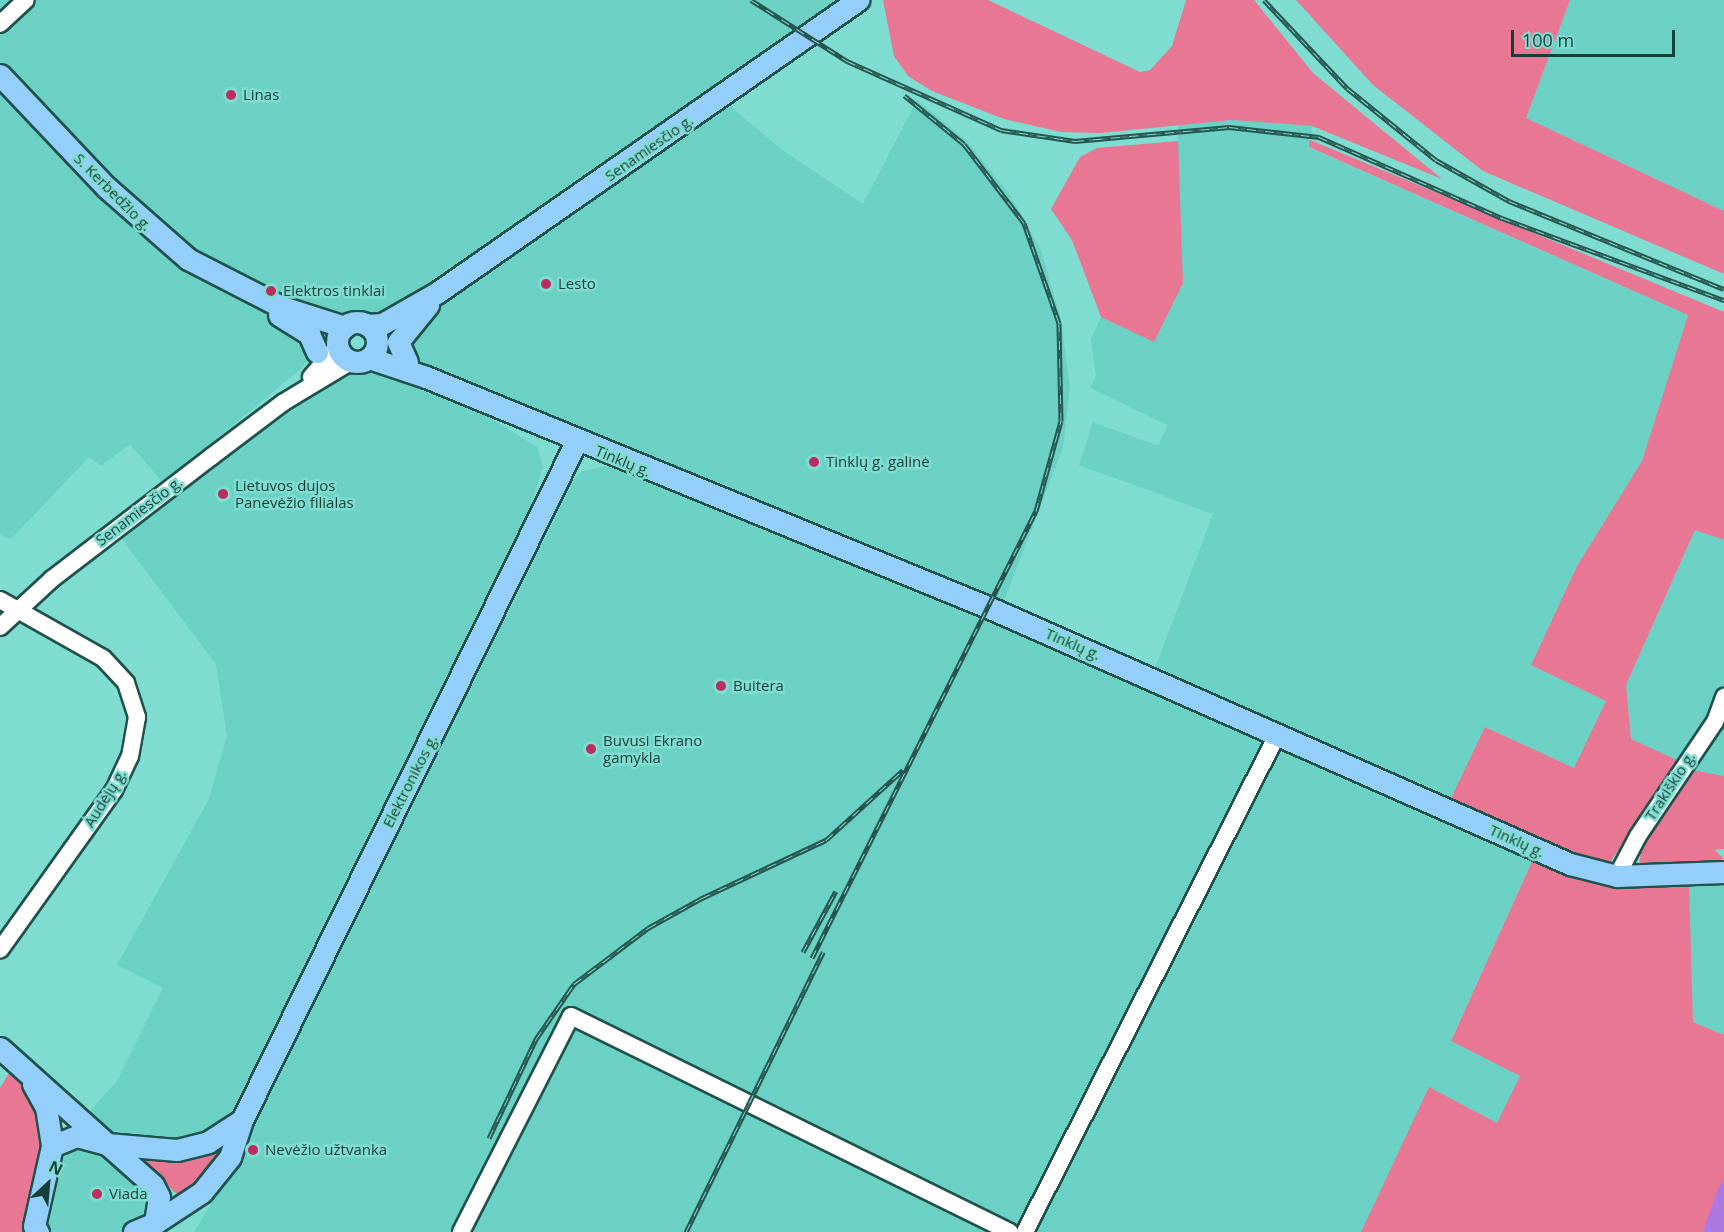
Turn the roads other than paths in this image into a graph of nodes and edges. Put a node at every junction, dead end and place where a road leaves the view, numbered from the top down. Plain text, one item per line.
1 (26, 0) edge
2 (855, 1) edge
3 (0, 24) edge
4 (0, 75) edge
5 (242, 289) junction
6 (434, 298) junction
7 (362, 343) junction
8 (317, 352) joint
9 (426, 377) junction
10 (288, 397) junction
11 (576, 442) junction
12 (0, 600) edge
13 (19, 608) junction
14 (0, 627) edge
15 (1724, 697) edge
16 (1278, 733) junction
17 (1724, 872) edge
18 (1617, 876) junction
19 (0, 950) edge
20 (0, 1048) edge
21 (25, 1071) junction
22 (242, 1120) junction
23 (107, 1144) junction
24 (52, 1146) junction
25 (154, 1227) edge
26 (35, 1230) edge
27 (134, 1232) edge
28 (461, 1232) edge
29 (1010, 1232) edge
30 (1025, 1232) edge

1 - 3 street
2 - 6 main road, Senamiesčio g.
4 - 5 main road, S. Kerbedžio g.
5 - 7 main road, S. Kerbedžio g.
5 - 8 main road, S. Kerbedžio g.
6 - 7 main road, Senamiesčio g.
6 - 7 main road, Senamiesčio g.
7 - 9 main road, Tinklų g.
7 - 9 main road, Tinklų g.
7 - 10 street, Senamiesčio g.
8 - 10 street, Senamiesčio g.
9 - 11 main road, Tinklų g.
10 - 13 street, Senamiesčio g.
11 - 16 main road, Tinklų g.
11 - 22 main road, Elektronikos g.
12 - 13 street, Audėjų g.
13 - 14 street, Senamiesčio g.
13 - 19 street, Audėjų g.
15 - 18 street, Trakiškio g.
16 - 18 main road, Tinklų g.
16 - 30 street
17 - 18 main road, Tinklų g.
20 - 21 main road
21 - 23 main road
21 - 24 main road
22 - 23 main road
22 - 25 main road, Elektronikos g.
23 - 24 main road
23 - 25 main road
24 - 26 main road
25 - 27 main road, Elektronikos g.
28 - 29 street

